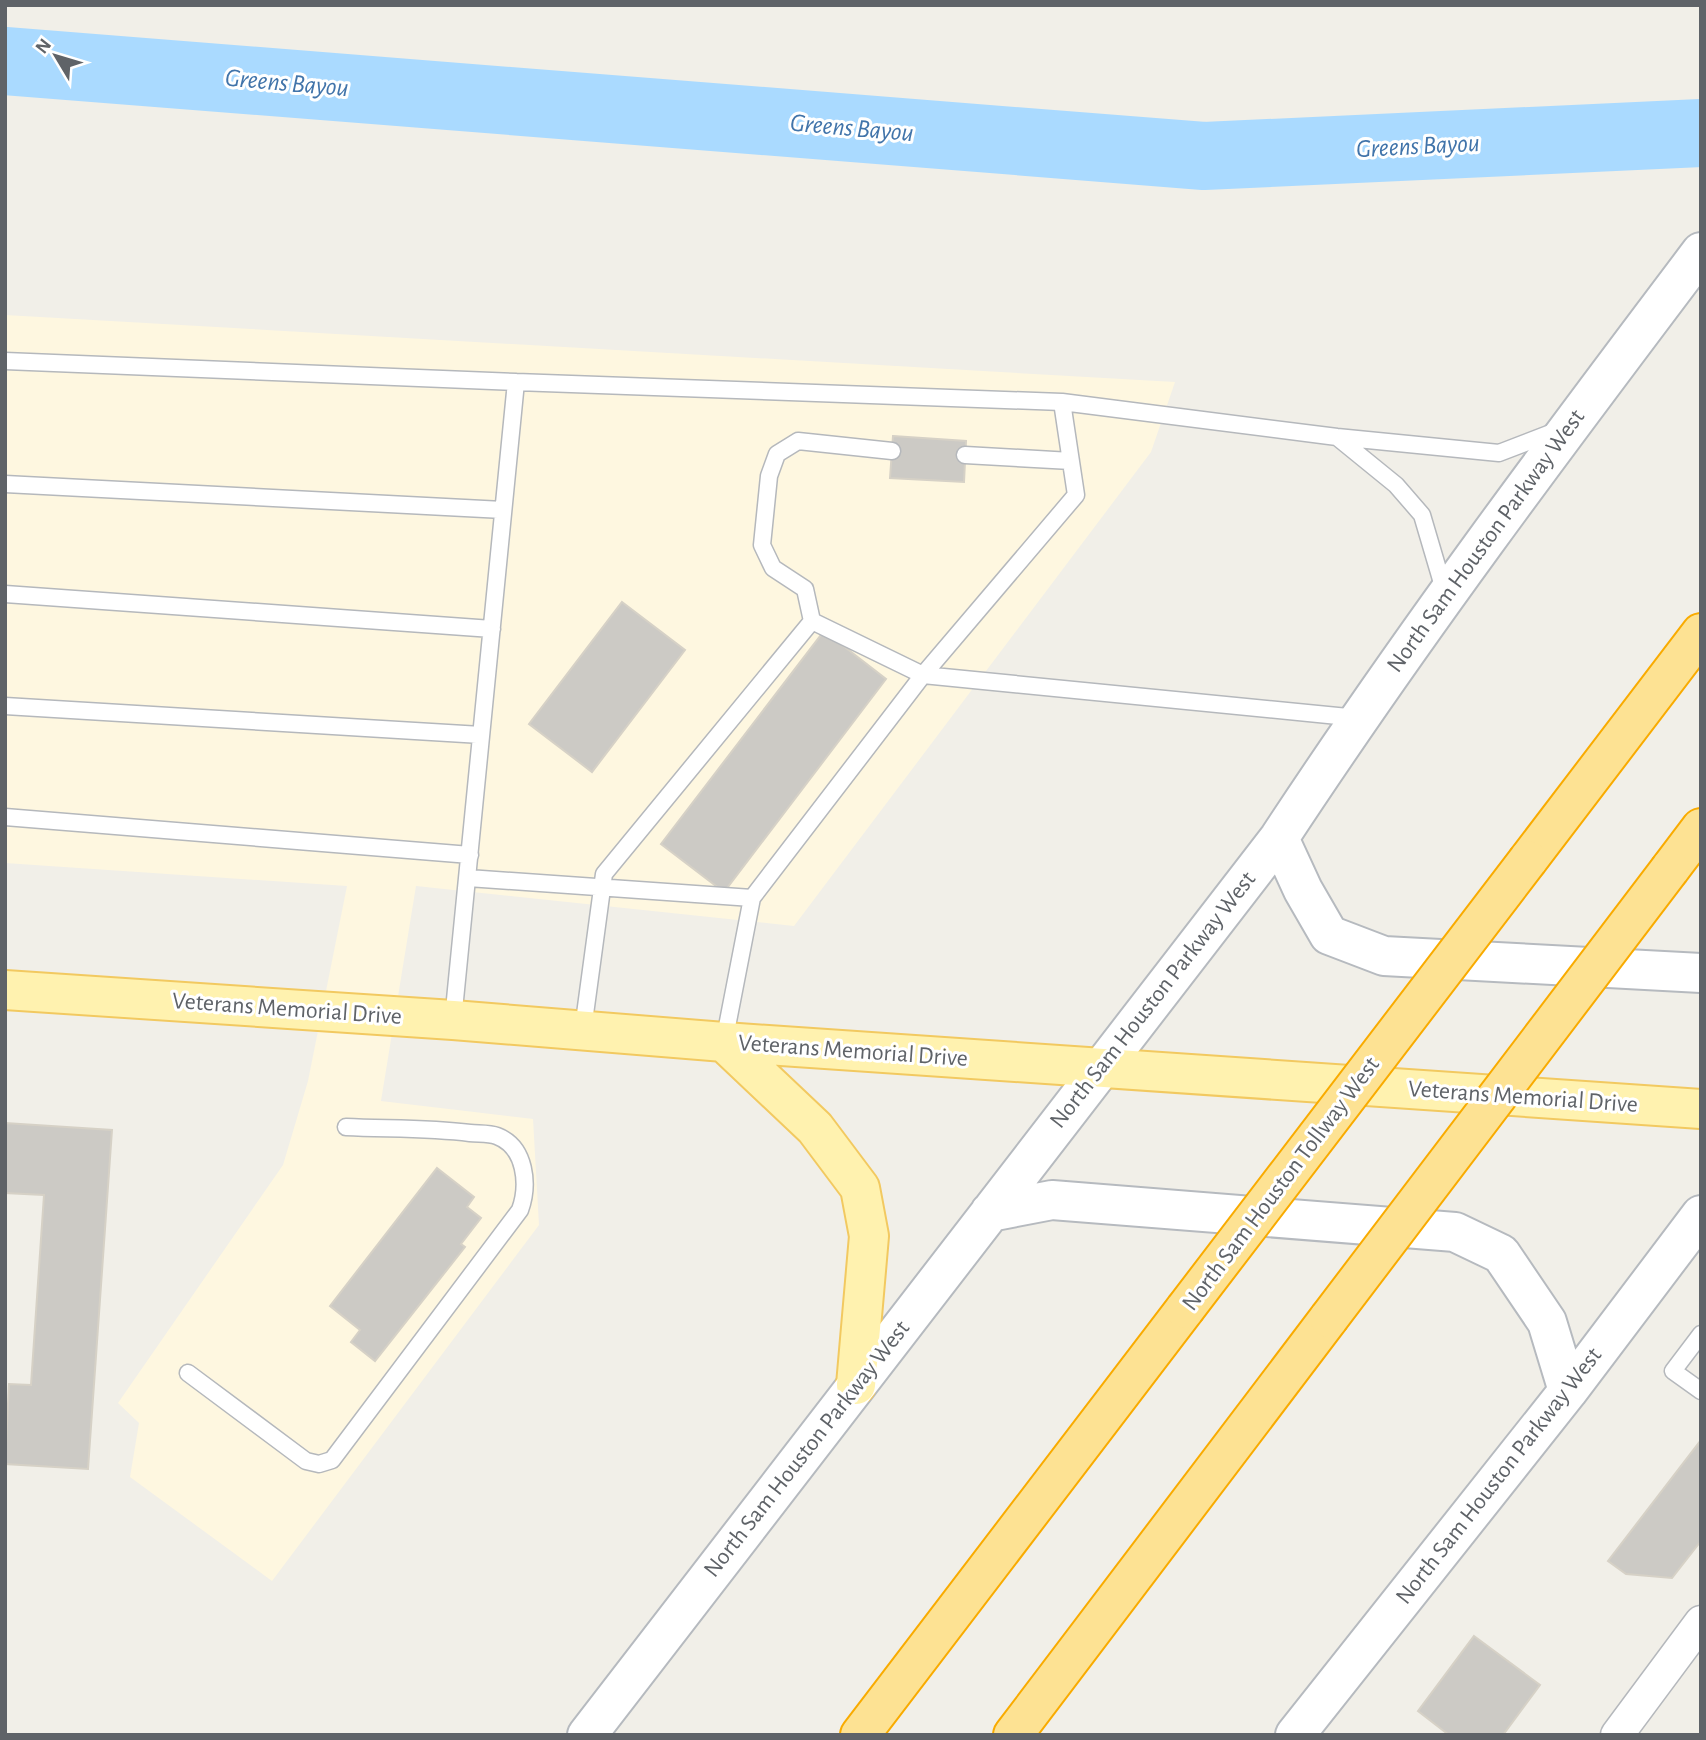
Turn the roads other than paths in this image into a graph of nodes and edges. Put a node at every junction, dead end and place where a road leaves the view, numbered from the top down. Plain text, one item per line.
1 (1701, 252) edge
2 (5, 361) edge
3 (516, 382) junction
4 (1062, 402) junction
5 (1570, 425) junction
6 (1337, 437) junction
7 (892, 451) dead end
8 (965, 455) dead end
9 (1071, 461) junction
10 (5, 484) edge
11 (503, 510) junction
12 (5, 594) edge
13 (1447, 597) junction
14 (812, 621) junction
15 (492, 629) junction
16 (1701, 633) edge
17 (923, 675) junction
18 (5, 706) edge
19 (1358, 718) junction
20 (481, 735) junction
21 (5, 817) edge
22 (1701, 828) edge
23 (1279, 838) junction
24 (470, 855) junction
25 (468, 878) junction
26 (603, 888) junction
27 (752, 898) junction
28 (1701, 973) edge
29 (5, 990) edge
30 (453, 1020) junction
31 (583, 1029) junction
32 (724, 1042) junction
33 (1101, 1068) junction
34 (1701, 1109) edge
35 (346, 1127) dead end
36 (990, 1212) junction
37 (1701, 1216) edge
38 (1701, 1334) edge
39 (188, 1373) dead end
40 (856, 1385) junction
41 (1568, 1391) junction
42 (1701, 1391) edge
43 (1701, 1622) edge
44 (587, 1735) edge
45 (860, 1735) edge
46 (1013, 1735) edge
47 (1295, 1735) edge
48 (1618, 1735) edge

1 - 5 main road, North Sam Houston Parkway West
2 - 3 lane
3 - 4 lane
3 - 11 lane
4 - 6 lane
4 - 9 lane
5 - 6 lane
5 - 13 main road, North Sam Houston Parkway West
6 - 13 lane
7 - 14 lane
8 - 9 lane
9 - 17 lane
10 - 11 lane
11 - 15 lane
12 - 15 lane
13 - 19 main road, North Sam Houston Parkway West
14 - 17 lane
14 - 26 lane
15 - 20 lane
16 - 45 highway, North Sam Houston Tollway West, bridge
17 - 19 lane
17 - 27 lane
18 - 20 lane
19 - 23 main road, North Sam Houston Parkway West
20 - 24 lane
21 - 24 lane
22 - 46 highway, bridge
23 - 28 main road
23 - 33 main road, North Sam Houston Parkway West
24 - 25 lane
25 - 26 lane
25 - 30 lane
26 - 27 lane
26 - 31 lane
27 - 32 lane
29 - 30 main road, Veterans Memorial Drive
30 - 31 main road, Veterans Memorial Drive
31 - 32 main road, Veterans Memorial Drive
32 - 33 main road, Veterans Memorial Drive
32 - 40 main road
33 - 34 main road, Veterans Memorial Drive
33 - 36 main road, North Sam Houston Parkway West
35 - 39 lane
36 - 40 main road, North Sam Houston Parkway West
36 - 41 main road
37 - 41 main road, North Sam Houston Parkway West
38 - 42 lane
40 - 44 main road, North Sam Houston Parkway West
41 - 47 main road, North Sam Houston Parkway West
43 - 48 street

